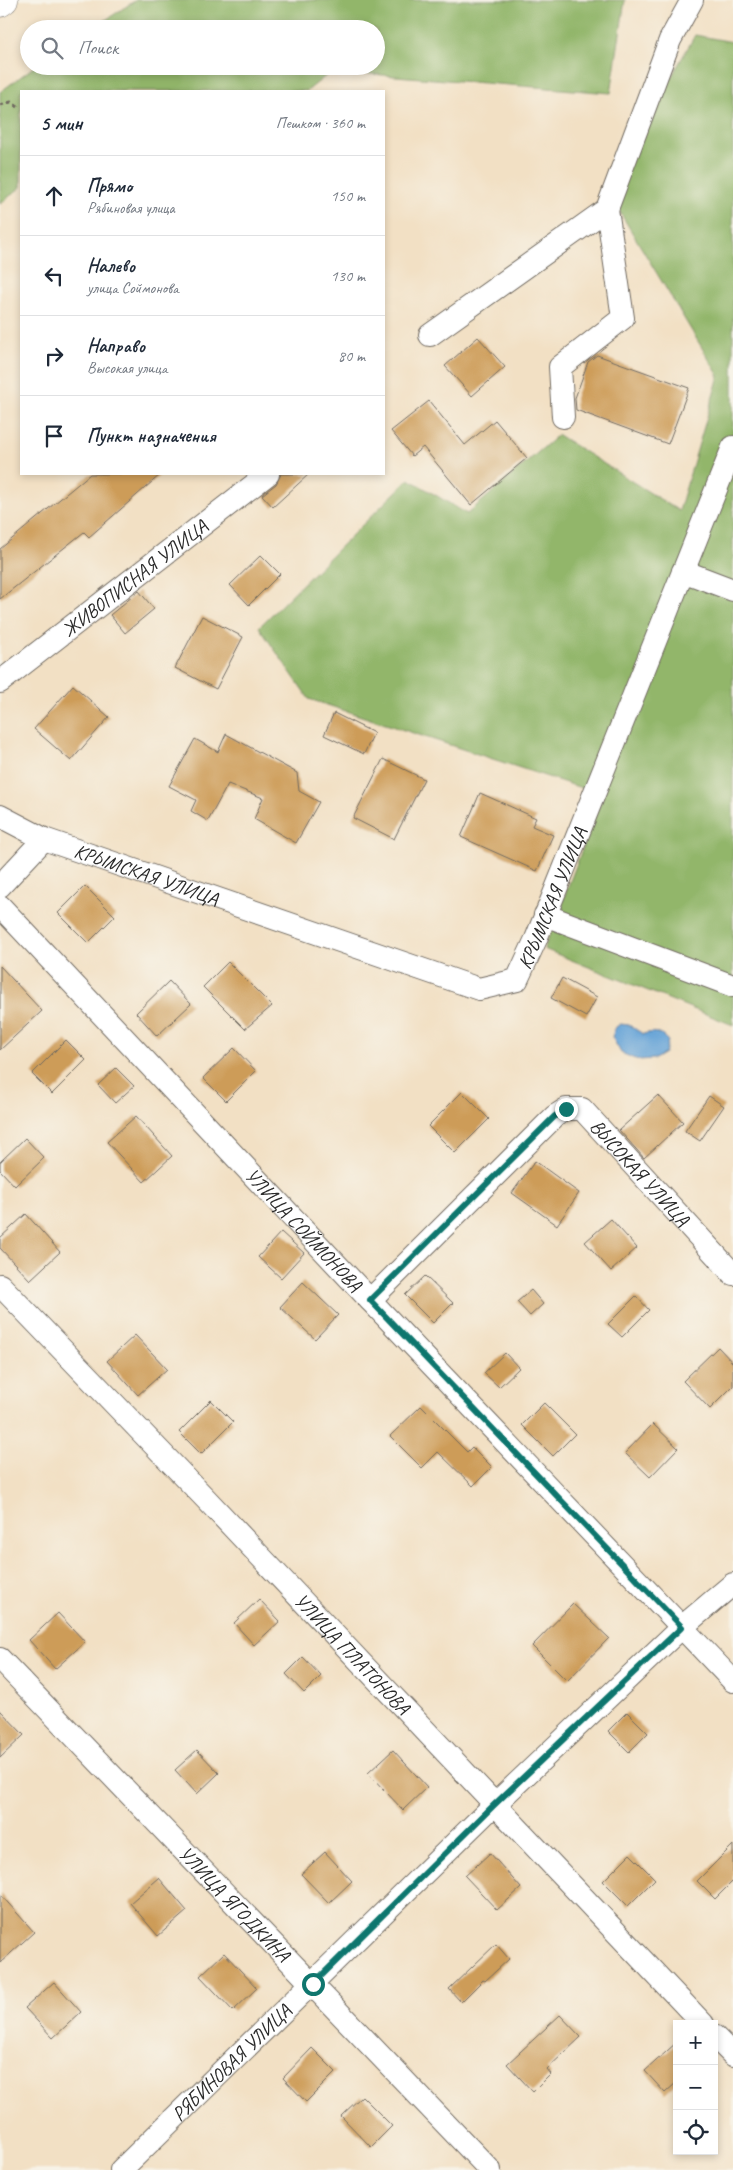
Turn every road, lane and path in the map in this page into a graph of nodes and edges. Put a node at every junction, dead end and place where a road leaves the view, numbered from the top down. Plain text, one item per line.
1 (4, 0) edge
2 (692, 0) edge
3 (0, 3) edge
4 (0, 104) edge
5 (20, 108) edge
6 (607, 209) junction
7 (430, 335) dead end
8 (563, 417) dead end
9 (733, 446) edge
10 (267, 475) edge
11 (683, 572) junction
12 (733, 590) edge
13 (0, 682) edge
14 (0, 816) edge
15 (44, 839) junction
16 (0, 886) edge
17 (0, 906) edge
18 (545, 915) junction
19 (733, 986) edge
20 (733, 1274) edge
21 (0, 1285) edge
22 (370, 1300) junction
23 (733, 1584) edge
24 (682, 1627) junction
25 (0, 1660) edge
26 (733, 1681) edge
27 (494, 1805) junction
28 (313, 1984) junction
29 (699, 2020) edge
30 (718, 2040) edge
31 (733, 2056) edge
32 (121, 2170) edge
33 (490, 2170) edge

1 - 3 main road
2 - 6 street
4 - 5 path
6 - 7 street
6 - 8 street
9 - 11 street, КРЫМСКАЯ УЛИЦА
10 - 13 street, ЖИВОПИСНАЯ УЛИЦА
11 - 12 street
11 - 18 street, КРЫМСКАЯ УЛИЦА
14 - 15 street, КРЫМСКАЯ УЛИЦА
15 - 16 street
15 - 18 street, КРЫМСКАЯ УЛИЦА
17 - 22 street, УЛИЦА СОЙМОНОВА
18 - 19 street
20 - 22 street, ВЫСОКАЯ УЛИЦА
21 - 27 street, УЛИЦА ПЛАТОНОВА
22 - 24 street, УЛИЦА СОЙМОНОВА
23 - 24 street, РЯБИНОВАЯ УЛИЦА
24 - 26 street, УЛИЦА СОЙМОНОВА
24 - 27 street, РЯБИНОВАЯ УЛИЦА
25 - 28 street, УЛИЦА ЯГОДКИНА
27 - 28 street, РЯБИНОВАЯ УЛИЦА
27 - 29 street, УЛИЦА ПЛАТОНОВА
28 - 32 street, РЯБИНОВАЯ УЛИЦА
28 - 33 street, УЛИЦА ЯГОДКИНА
30 - 31 street

